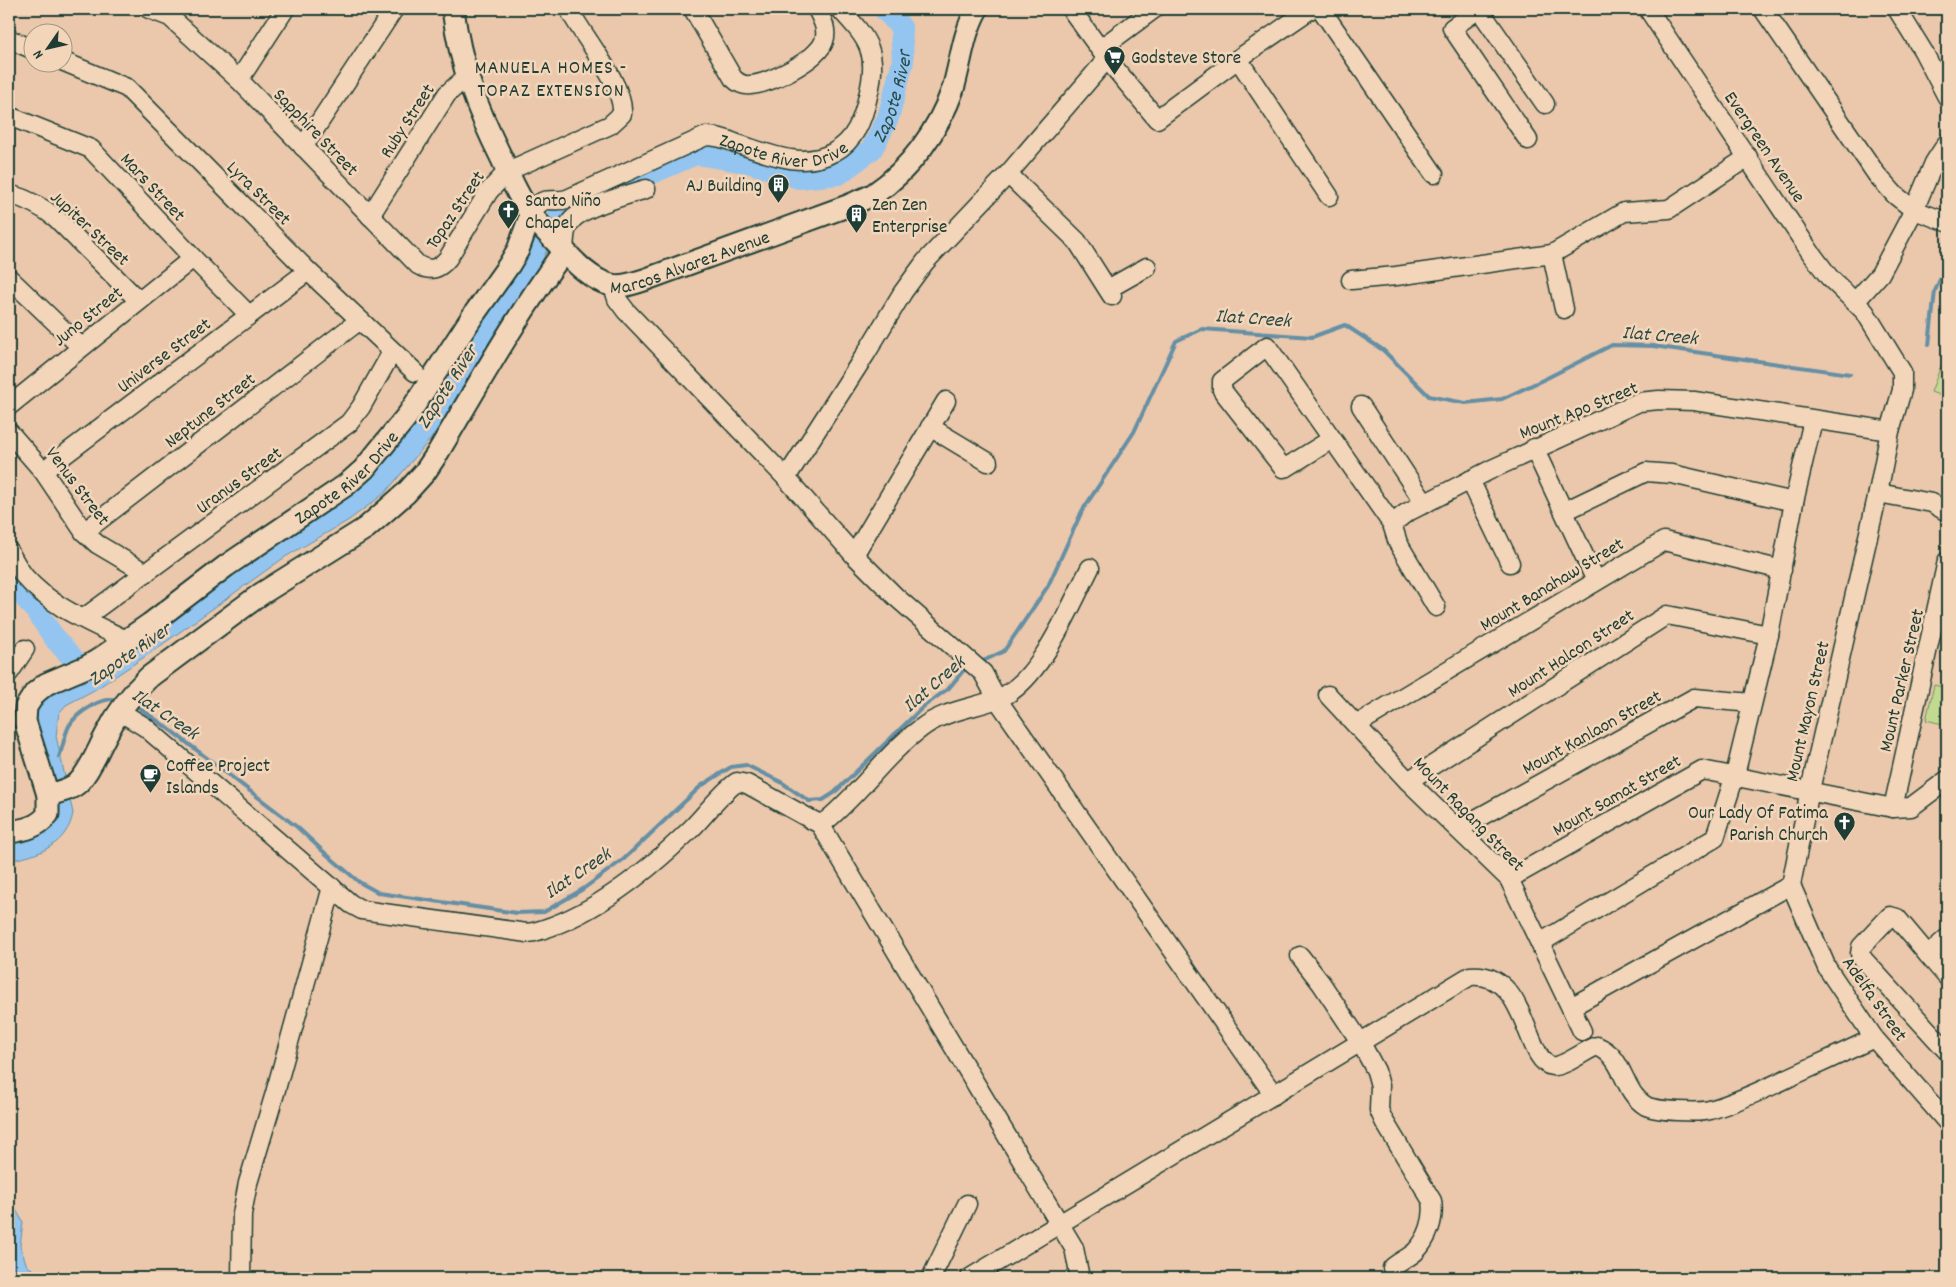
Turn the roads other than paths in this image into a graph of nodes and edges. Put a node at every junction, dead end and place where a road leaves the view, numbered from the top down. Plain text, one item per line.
1 (149, 9) edge
2 (285, 9) edge
3 (394, 9) edge
4 (453, 9) edge
5 (569, 9) edge
6 (693, 9) edge
7 (817, 9) edge
8 (840, 9) edge
9 (977, 9) edge
10 (1071, 9) edge
11 (1154, 9) edge
12 (1311, 9) edge
13 (1321, 9) edge
14 (1479, 9) edge
15 (1648, 9) edge
16 (1763, 9) edge
17 (1897, 9) edge
18 (173, 13) edge
19 (9, 40) edge
20 (22, 45) edge
21 (1104, 54) junction
22 (1238, 59) junction
23 (72, 65) edge
24 (466, 77) junction
25 (239, 80) junction
26 (1947, 97) edge
27 (1545, 104) dead end
28 (9, 116) edge
29 (1528, 140) dead end
30 (1947, 143) edge
31 (303, 147) junction
32 (1748, 157) junction
33 (508, 171) junction
34 (1008, 174) junction
35 (1434, 174) dead end
36 (646, 189) dead end
37 (9, 194) edge
38 (1329, 196) dead end
39 (1914, 210) junction
40 (370, 216) junction
41 (535, 218) junction
42 (1947, 222) edge
43 (558, 244) junction
44 (1552, 254) junction
45 (193, 258) junction
46 (1147, 266) dead end
47 (308, 270) junction
48 (434, 270) joint
49 (9, 278) edge
50 (1351, 280) dead end
51 (613, 286) junction
52 (139, 302) junction
53 (1855, 302) junction
54 (1564, 309) dead end
55 (249, 315) junction
56 (360, 320) junction
57 (82, 347) junction
58 (392, 352) junction
59 (415, 372) dead end
60 (1902, 390) joint
61 (946, 401) dead end
62 (9, 406) edge
63 (1361, 406) dead end
64 (1813, 420) junction
65 (930, 427) junction
66 (1890, 431) junction
67 (9, 432) edge
68 (1332, 439) junction
69 (1534, 448) junction
70 (988, 462) dead end
71 (43, 470) junction
72 (786, 478) junction
73 (1470, 480) junction
74 (1878, 492) junction
75 (1794, 502) junction
76 (1425, 504) junction
77 (1565, 511) junction
78 (1947, 512) edge
79 (1392, 524) junction
80 (84, 532) junction
81 (9, 551) edge
82 (854, 555) junction
83 (1947, 561) edge
84 (1510, 563) dead end
85 (1090, 568) dead end
86 (1782, 570) junction
87 (146, 573) junction
88 (1596, 582) junction
89 (1436, 607) dead end
90 (84, 618) junction
91 (1941, 619) edge
92 (1768, 635) junction
93 (126, 640) junction
94 (26, 649) dead end
95 (9, 673) edge
96 (1328, 695) dead end
97 (997, 700) junction
98 (1752, 702) junction
99 (125, 703) junction
100 (1356, 725) junction
101 (1735, 775) junction
102 (1947, 780) edge
103 (1408, 781) junction
104 (1810, 790) junction
105 (49, 795) junction
106 (1893, 808) junction
107 (820, 824) junction
108 (1458, 829) junction
109 (9, 832) edge
110 (1509, 879) junction
111 (1791, 885) junction
112 (332, 887) junction
113 (1947, 938) edge
114 (1540, 942) junction
115 (1928, 955) junction
116 (1300, 956) dead end
117 (1947, 977) edge
118 (1571, 1007) junction
119 (1582, 1031) dead end
120 (1874, 1038) junction
121 (1361, 1044) junction
122 (1947, 1051) edge
123 (1274, 1095) junction
124 (1947, 1122) edge
125 (967, 1204) dead end
126 (1060, 1224) junction
127 (1392, 1268) dead end
128 (241, 1278) edge
129 (931, 1278) edge
130 (970, 1278) edge
131 (1080, 1278) edge

1 - 18 street
2 - 25 street
3 - 31 street
4 - 24 main road, Marcos Alvarez Avenue
5 - 33 street
6 - 7 street
8 - 41 street, Zapote River Drive
9 - 51 main road, Marcos Alvarez Avenue
10 - 21 street
11 - 21 street
12 - 22 street
13 - 35 street
14 - 27 street
14 - 29 street
15 - 32 street, Evergreen Avenue
16 - 39 street
17 - 26 street
18 - 25 street, Sapphire Street
19 - 20 street
21 - 22 street
21 - 34 street
22 - 38 street
23 - 47 street, Lyra Street
24 - 33 main road, Marcos Alvarez Avenue
24 - 40 street, Ruby Street
25 - 31 street, Sapphire Street
28 - 45 street, Mars Street
30 - 39 street
31 - 40 street, Sapphire Street
32 - 44 street
32 - 53 street, Evergreen Avenue
33 - 41 main road, Marcos Alvarez Avenue
33 - 48 street, Topaz Street
34 - 46 street
34 - 72 street
36 - 43 street
37 - 52 street, Jupiter Street
39 - 42 street
39 - 53 street
40 - 48 street, Sapphire Street
41 - 43 main road, Marcos Alvarez Avenue
41 - 93 main road, Zapote River Drive
43 - 51 main road, Marcos Alvarez Avenue
43 - 99 main road
44 - 50 street
44 - 54 street
45 - 52 street, Juno Street
45 - 55 street, Mars Street
47 - 55 street, Universe Street
47 - 56 street, Lyra Street
49 - 57 street
51 - 72 street
52 - 57 street, Juno Street
53 - 60 street, Evergreen Avenue
55 - 71 street, Universe Street
56 - 58 street, Lyra Street
56 - 80 street, Neptune Street
57 - 62 street, Juno Street
58 - 59 street, Lyra Street
58 - 87 street, Uranus Street
60 - 66 street, Mount Mayon Street
61 - 65 street
63 - 76 street
64 - 66 street, Mount Apo Street
64 - 69 street, Mount Apo Street
64 - 75 street
65 - 70 street
65 - 82 street
66 - 74 street, Mount Mayon Street
67 - 71 street, Venus Street
68 - 68 street
68 - 79 street
69 - 73 street, Mount Apo Street
69 - 77 street
71 - 80 street, Venus Street
72 - 82 street
73 - 76 street, Mount Apo Street
73 - 84 street
74 - 78 street
74 - 104 street, Mount Mayon Street
75 - 77 street
75 - 86 street
76 - 79 street, Mount Apo Street
77 - 88 street
79 - 89 street
80 - 87 street, Venus Street
81 - 90 street
82 - 97 street
83 - 91 street, Mount Parker Street
85 - 97 street
86 - 88 street, Mount Banahaw Street
86 - 92 street
87 - 90 street, Uranus Street
88 - 100 street, Mount Banahaw Street
90 - 93 street
91 - 106 street, Mount Parker Street
92 - 98 street
92 - 103 street, Mount Halcon Street
93 - 105 main road, Zapote River Drive
94 - 95 street
96 - 100 street, Mount Ragang Street
97 - 107 street
97 - 123 street
98 - 101 street
98 - 108 street, Mount Kanlaon Street
99 - 105 main road
99 - 112 street
100 - 103 street, Mount Ragang Street
101 - 104 street, Mount Samat Street
101 - 110 street, Mount Samat Street
101 - 114 street
102 - 106 street, Mount Samat Street
103 - 108 street, Mount Ragang Street
104 - 106 street, Mount Samat Street
104 - 111 street, Mount Mayon Street
105 - 109 main road, Zapote River Drive
107 - 112 street
107 - 126 street
108 - 110 street, Mount Ragang Street
110 - 114 street, Mount Ragang Street
111 - 118 street
111 - 120 street, Adelfa Street
112 - 128 street
113 - 115 street
114 - 118 street, Mount Ragang Street
115 - 117 street
115 - 122 street
116 - 121 street
118 - 119 street, Mount Ragang Street
120 - 121 street
120 - 124 street, Adelfa Street
121 - 123 street
121 - 127 street
123 - 126 street
125 - 129 street
126 - 130 street
126 - 131 street

